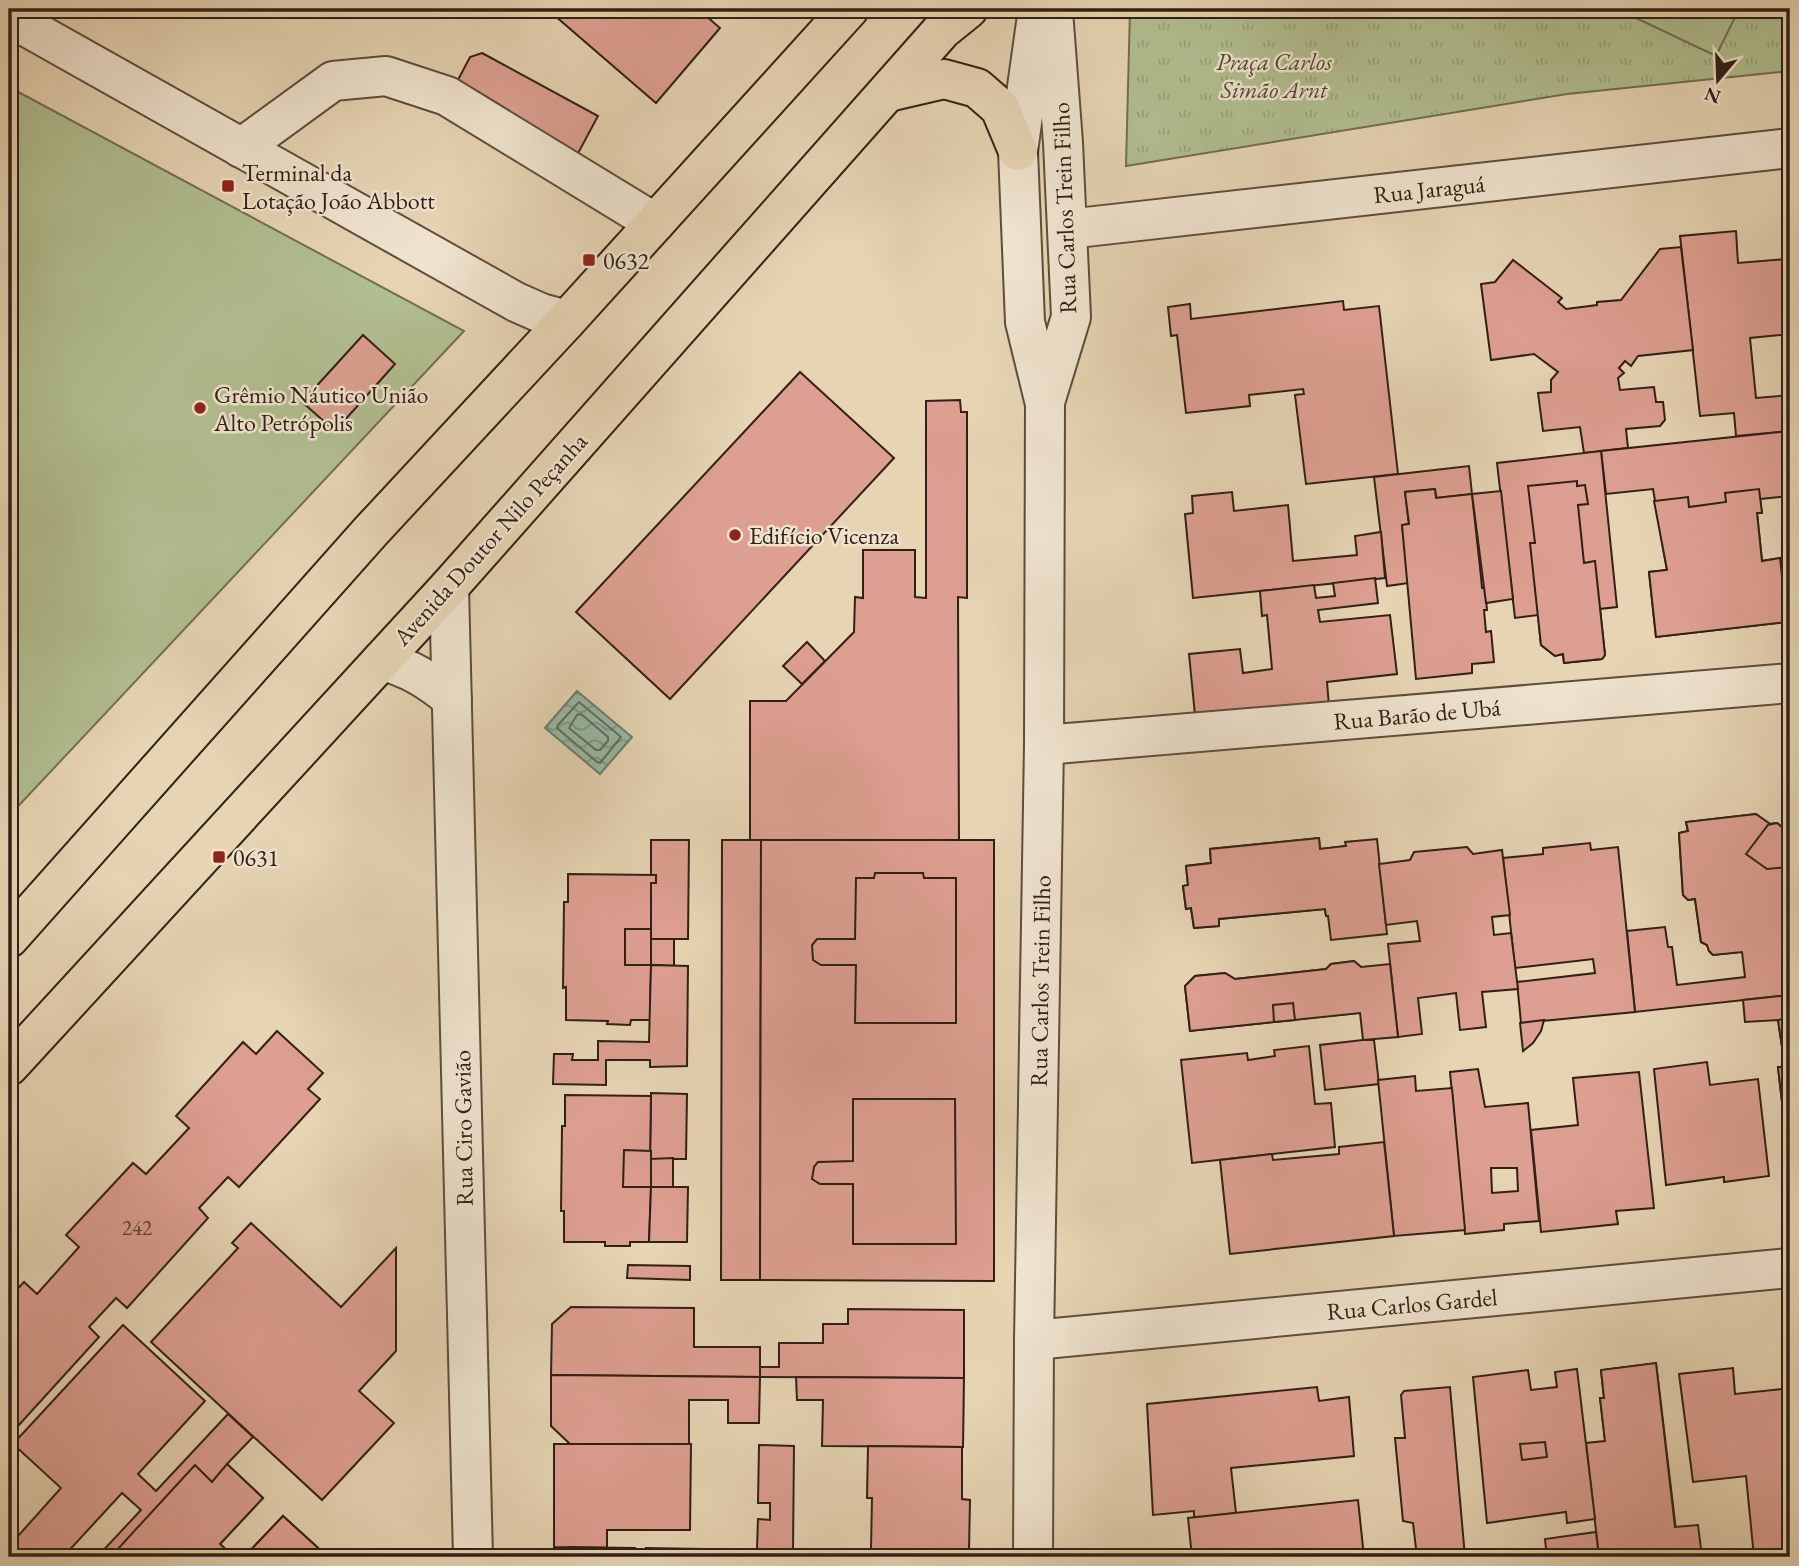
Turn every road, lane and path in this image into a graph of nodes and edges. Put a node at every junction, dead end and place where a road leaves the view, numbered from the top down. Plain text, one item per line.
1 (849, 9) edge
2 (968, 9) edge
3 (1038, 9) edge
4 (1053, 9) edge
5 (9, 17) edge
6 (888, 92) junction
7 (241, 148) junction
8 (1790, 148) edge
9 (1018, 151) junction
10 (655, 223) junction
11 (1068, 229) junction
12 (555, 333) junction
13 (1045, 404) junction
14 (449, 587) junction
15 (381, 661) junction
16 (1790, 683) edge
17 (452, 699) junction
18 (1044, 745) junction
19 (9, 938) edge
20 (9, 1066) edge
21 (1790, 1268) edge
22 (1034, 1340) junction
23 (473, 1557) edge
24 (1033, 1557) edge

1 - 10 main road
2 - 6 main road, Avenida Doutor Nilo Peçanha
3 - 9 street, Rua Carlos Trein Filho
4 - 11 street, Rua Carlos Trein Filho
5 - 7 street
6 - 9 main road
6 - 14 main road, Avenida Doutor Nilo Peçanha
7 - 10 street
7 - 12 street
8 - 11 street, Rua Jaraguá
9 - 13 street, Rua Carlos Trein Filho
10 - 12 main road
11 - 13 street, Rua Carlos Trein Filho
12 - 19 main road
13 - 18 street, Rua Carlos Trein Filho
14 - 15 main road, Avenida Doutor Nilo Peçanha
14 - 17 street, Rua Ciro Gavião
15 - 17 street
15 - 20 main road, Avenida Doutor Nilo Peçanha
16 - 18 street, Rua Barão de Ubá
17 - 23 street, Rua Ciro Gavião
18 - 22 street, Rua Carlos Trein Filho
21 - 22 street, Rua Carlos Gardel
22 - 24 street, Rua Carlos Trein Filho

